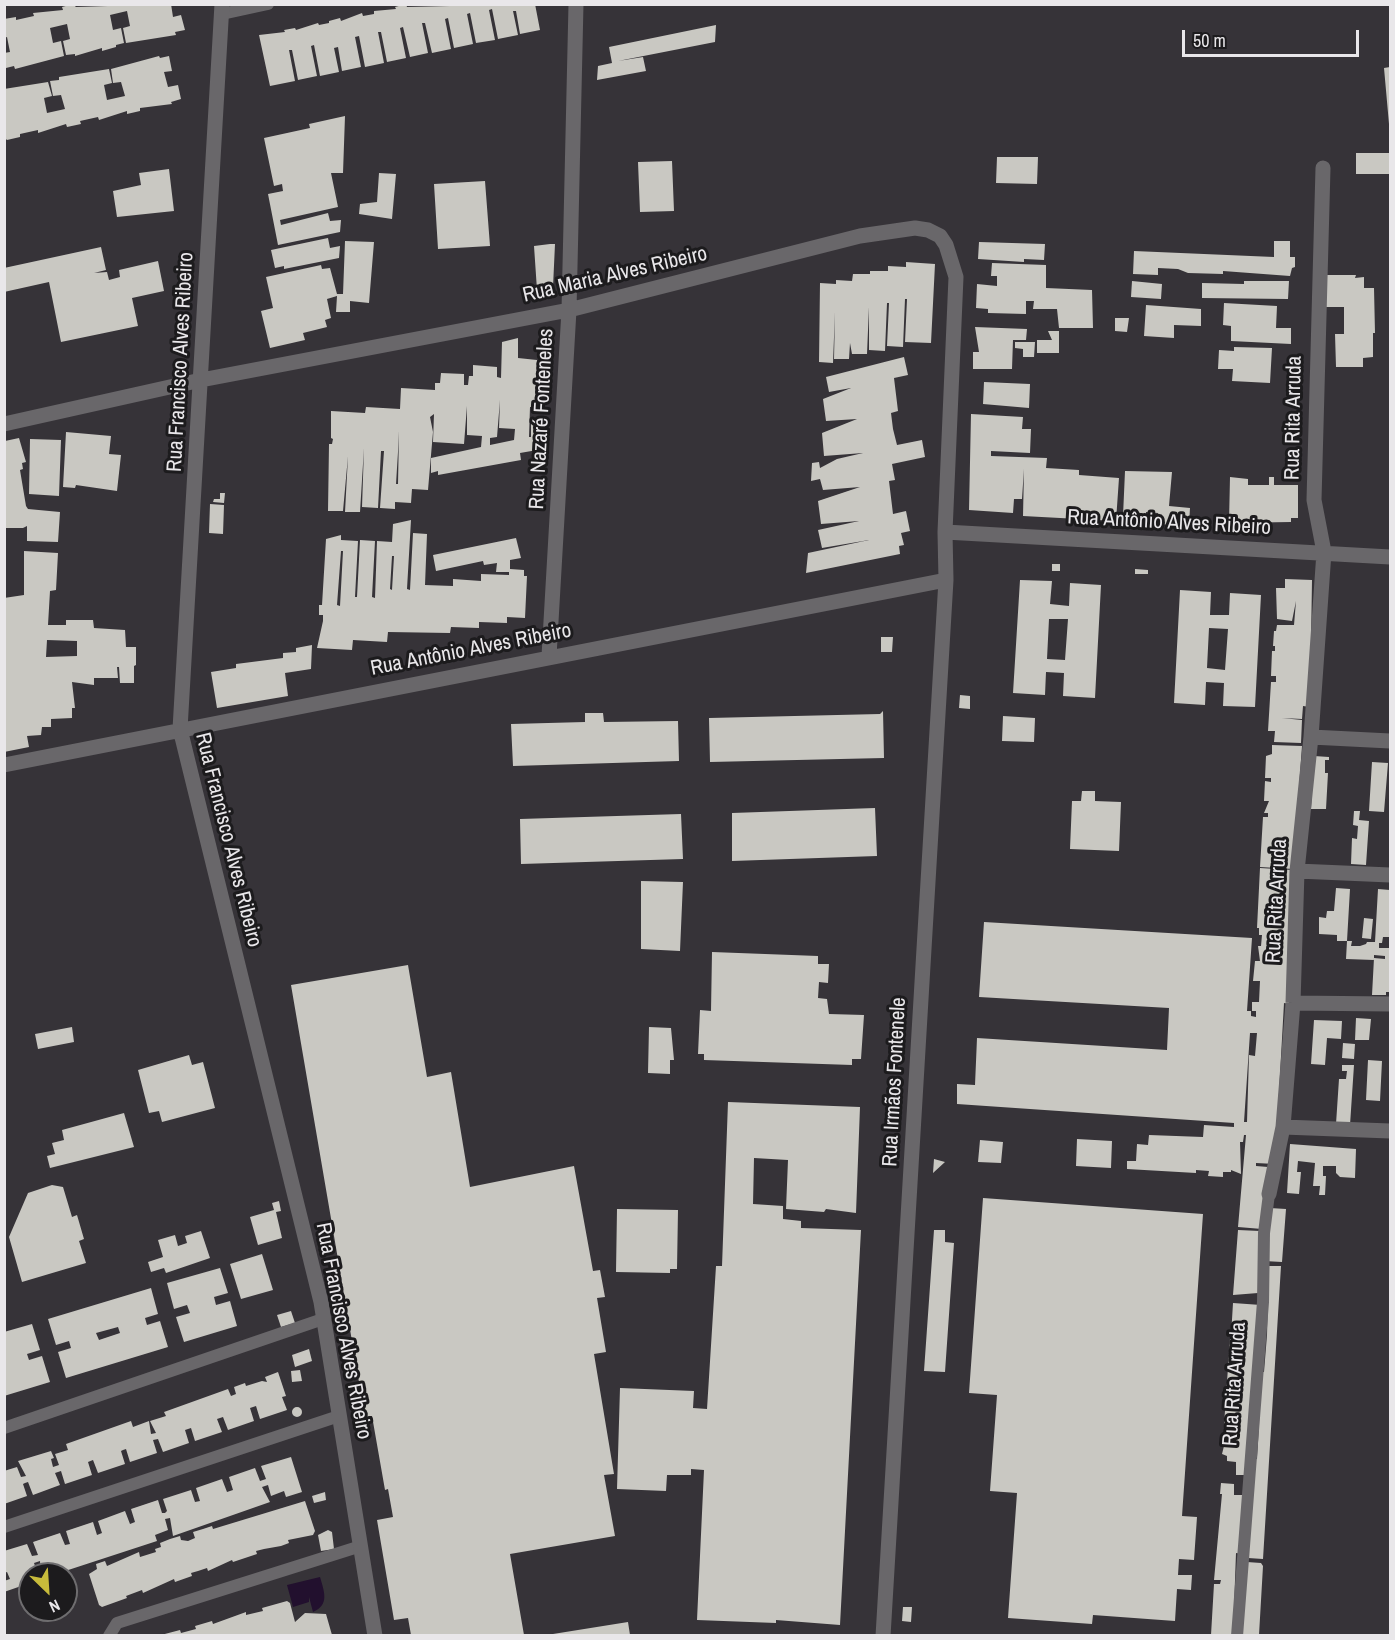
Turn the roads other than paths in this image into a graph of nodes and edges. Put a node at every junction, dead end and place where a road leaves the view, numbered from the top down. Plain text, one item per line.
1 (268, 4) edge
2 (576, 4) edge
3 (222, 9) edge
4 (1323, 168) dead end
5 (569, 310) junction
6 (201, 380) junction
7 (4, 424) edge
8 (945, 532) junction
9 (1324, 552) junction
10 (1390, 557) edge
11 (946, 580) junction
12 (549, 656) junction
13 (180, 729) junction
14 (1311, 737) junction
15 (1390, 741) edge
16 (4, 765) edge
17 (1297, 872) junction
18 (1390, 875) edge
19 (1293, 1003) junction
20 (1390, 1004) edge
21 (1283, 1126) junction
22 (1390, 1131) edge
23 (1269, 1194) joint
24 (323, 1319) junction
25 (339, 1416) junction
26 (4, 1428) edge
27 (4, 1527) edge
28 (361, 1546) junction
29 (109, 1635) edge
30 (375, 1635) edge
31 (883, 1635) edge
32 (1237, 1635) edge

1 - 3 lane
2 - 5 street, Rua Nazaré Fonteneles
3 - 6 street, Rua Francisco Alves Ribeiro
4 - 9 street, Rua Rita Arruda
5 - 6 street, Rua Maria Alves Ribeiro
5 - 8 street, Rua Maria Alves Ribeiro
5 - 12 street, Rua Nazaré Fonteneles
6 - 7 street, Rua Maria Alves Ribeiro
6 - 13 street, Rua Francisco Alves Ribeiro
8 - 9 street, Rua Antônio Alves Ribeiro
8 - 11 street, Rua Irmãos Fontenele
9 - 10 street, Rua Antônio Alves Ribeiro
9 - 14 street, Rua Rita Arruda
11 - 12 street, Rua Antônio Alves Ribeiro
11 - 31 street, Rua Irmãos Fontenele
12 - 13 street, Rua Antônio Alves Ribeiro
13 - 16 street, Rua Antônio Alves Ribeiro
13 - 24 street, Rua Francisco Alves Ribeiro
14 - 15 street
14 - 17 street, Rua Rita Arruda
17 - 18 street
17 - 19 street, Rua Rita Arruda
19 - 20 street
19 - 21 street, Rua Rita Arruda
21 - 22 street
21 - 23 street, Rua Rita Arruda
23 - 32 lane, Rua Rita Arruda
24 - 25 street, Rua Francisco Alves Ribeiro
24 - 26 lane
25 - 27 lane
25 - 28 street, Rua Francisco Alves Ribeiro
28 - 29 lane
28 - 30 street, Rua Francisco Alves Ribeiro

